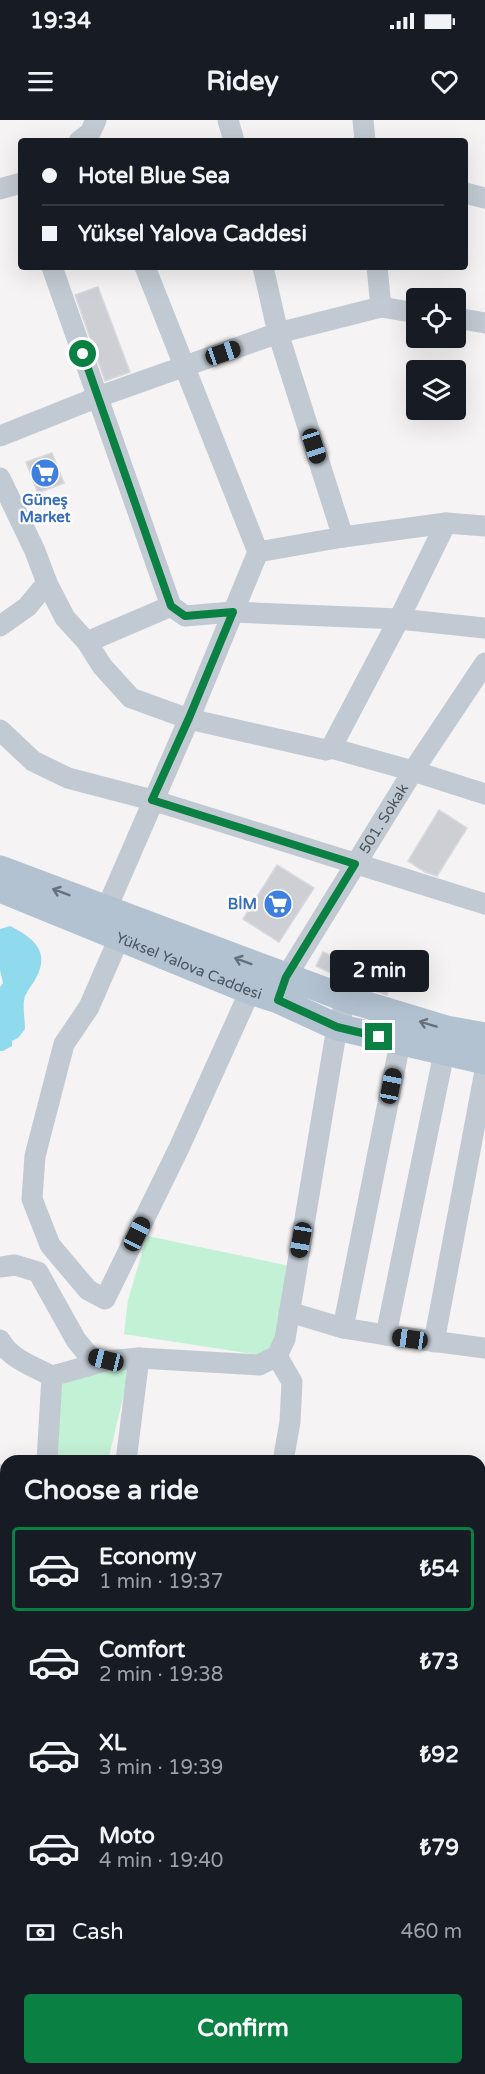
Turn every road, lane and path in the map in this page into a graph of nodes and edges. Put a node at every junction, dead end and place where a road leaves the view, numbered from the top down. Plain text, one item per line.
1 (228, 120) edge
2 (363, 120) edge
3 (233, 138) edge
4 (365, 138) edge
5 (18, 184) edge
6 (0, 189) edge
7 (468, 194) edge
8 (485, 198) edge
9 (53, 270) edge
10 (146, 270) edge
11 (264, 270) edge
12 (377, 270) edge
13 (381, 308) junction
14 (406, 311) edge
15 (466, 320) edge
16 (485, 323) edge
17 (278, 333) junction
18 (186, 366) junction
19 (98, 397) junction
20 (0, 436) edge
21 (0, 478) edge
22 (446, 523) junction
23 (485, 526) edge
24 (343, 537) junction
25 (258, 552) junction
26 (47, 583) junction
27 (171, 606) junction
28 (233, 612) junction
29 (399, 619) junction
30 (0, 626) edge
31 (485, 628) edge
32 (87, 642) junction
33 (485, 663) edge
34 (189, 718) junction
35 (0, 730) edge
36 (331, 748) junction
37 (412, 771) junction
38 (485, 794) edge
39 (152, 800) junction
40 (355, 864) junction
41 (0, 869) edge
42 (0, 889) edge
43 (485, 904) edge
44 (106, 910) junction
45 (120, 936) junction
46 (282, 988) junction
47 (250, 991) junction
48 (348, 999) junction
49 (337, 1027) junction
50 (485, 1036) edge
51 (400, 1043) junction
52 (444, 1053) junction
53 (485, 1061) edge
54 (485, 1071) edge
55 (0, 1267) edge
56 (289, 1312) junction
57 (343, 1328) junction
58 (387, 1335) junction
59 (0, 1340) edge
60 (434, 1342) junction
61 (485, 1348) edge
62 (277, 1356) junction
63 (139, 1358) junction
64 (106, 1360) junction
65 (52, 1376) junction
66 (47, 1455) edge
67 (127, 1455) edge
68 (284, 1455) edge

1 - 3 street
2 - 4 street
5 - 6 street
7 - 8 street
9 - 19 street
10 - 18 street
11 - 17 street
12 - 13 street
13 - 14 street
13 - 17 street
15 - 16 street
17 - 18 street
17 - 24 street
18 - 19 street
18 - 25 street
19 - 20 street
19 - 27 street
21 - 26 street
22 - 23 street
22 - 24 street
22 - 29 street
24 - 25 street
25 - 28 street
26 - 30 street
26 - 32 street
27 - 28 street
27 - 32 street
28 - 29 street
28 - 34 street
29 - 31 street
29 - 36 street
32 - 34 street
33 - 37 street, 501. Sokak
34 - 36 street
34 - 39 street
35 - 39 street
36 - 37 street
37 - 38 street
37 - 40 street, 501. Sokak
39 - 40 street
39 - 44 street
40 - 43 street
40 - 46 street, 501. Sokak
44 -> 41 main road, Yüksel Yalova Caddesi
42 - 45 main road, Yüksel Yalova Caddesi
46 -> 44 main road, Yüksel Yalova Caddesi
45 - 47 main road, Yüksel Yalova Caddesi
45 - 47 street
46 - 47 main road, Yüksel Yalova Caddesi
46 - 48 main road, Yüksel Yalova Caddesi
46 - 49 main road, Yüksel Yalova Caddesi
48 - 49 street
50 -> 48 main road, Yüksel Yalova Caddesi
49 - 51 main road, Yüksel Yalova Caddesi
49 - 56 street
51 - 52 main road, Yüksel Yalova Caddesi
51 - 57 street
52 - 53 main road, Yüksel Yalova Caddesi
52 - 58 street
54 - 60 street
55 - 64 street
56 - 57 street
56 - 62 street
57 - 58 street
58 - 60 street
59 - 65 street
60 - 61 street
62 - 63 street
62 - 68 street
63 - 64 street
63 - 67 street
64 - 65 street
65 - 66 street

